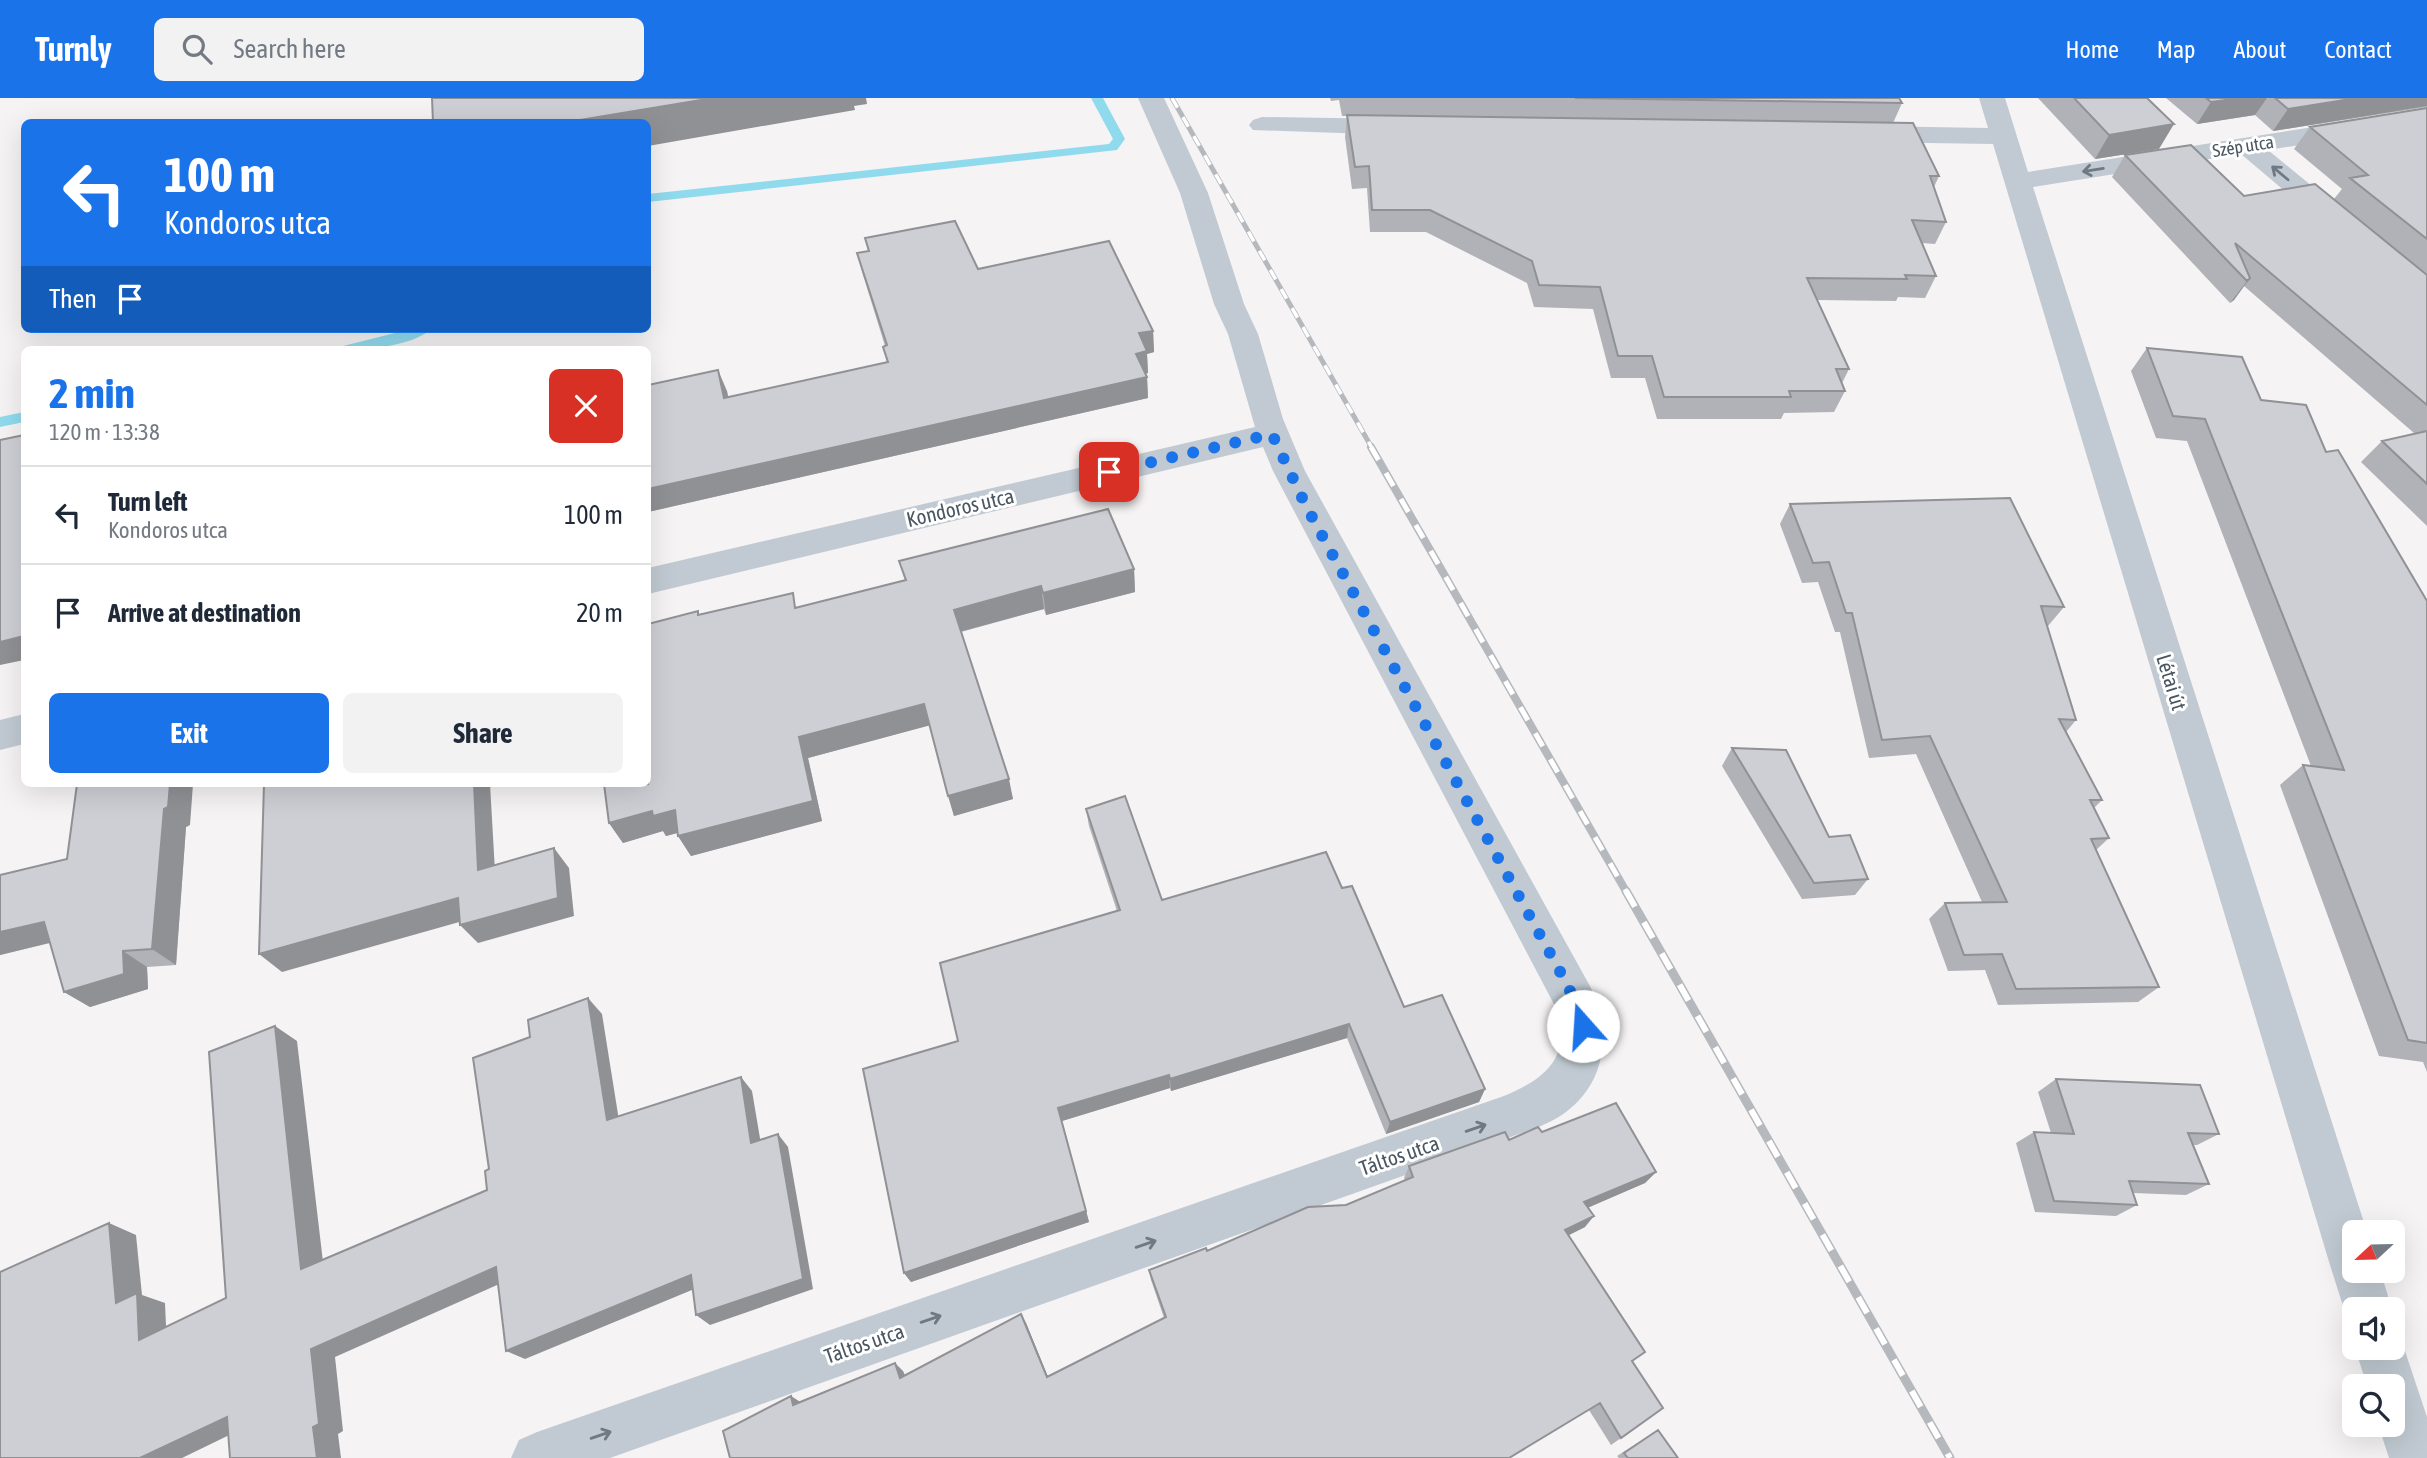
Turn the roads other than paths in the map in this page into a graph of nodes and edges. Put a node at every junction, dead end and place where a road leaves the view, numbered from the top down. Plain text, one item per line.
1 (1151, 98) edge
2 (1992, 98) edge
3 (2427, 117) edge
4 (1262, 125) dead end
5 (1415, 127) edge
6 (1846, 134) edge
7 (2004, 136) junction
8 (2247, 146) junction
9 (2017, 181) junction
10 (2353, 234) edge
11 (1272, 434) junction
12 (651, 580) edge
13 (21, 730) edge
14 (0, 735) edge
15 (2342, 1226) edge
16 (2405, 1429) edge
17 (537, 1458) edge
18 (2414, 1458) edge

1 - 11 street, Táltos utca
2 - 7 street, Létai út
3 - 8 street, Szép utca
4 - 5 street
6 - 7 street
7 - 9 street, Létai út
8 -> 9 street, Szép utca
10 -> 8 street
9 - 15 street, Létai út
11 - 12 street, Kondoros utca
17 -> 11 street, Táltos utca
13 - 14 street
16 - 18 street

